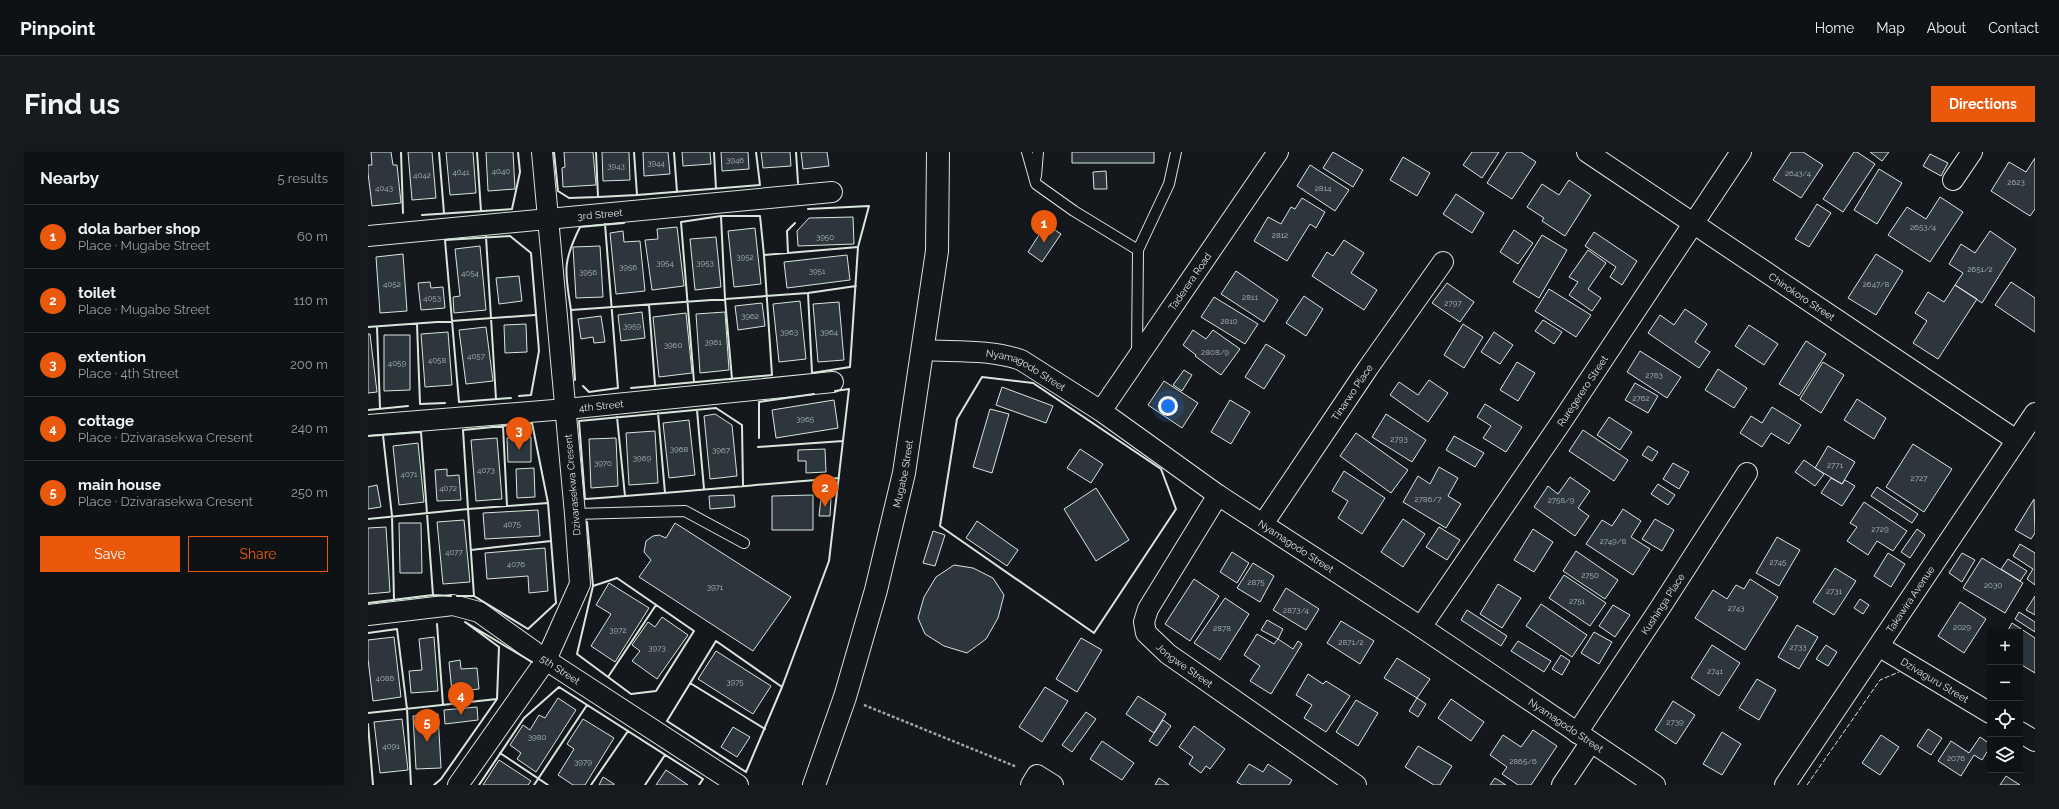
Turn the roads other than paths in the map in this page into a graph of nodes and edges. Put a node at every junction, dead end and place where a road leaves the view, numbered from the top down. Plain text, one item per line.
1 (542, 152) edge
2 (938, 152) edge
3 (1027, 152) edge
4 (1038, 152) edge
5 (1176, 152) edge
6 (1278, 152) edge
7 (1587, 152) edge
8 (1741, 152) edge
9 (1972, 152) edge
10 (1953, 180) dead end
11 (1036, 184) junction
12 (832, 192) dead end
13 (548, 218) junction
14 (1693, 222) junction
15 (368, 236) edge
16 (1138, 250) junction
17 (1443, 262) dead end
18 (923, 350) junction
19 (1137, 358) junction
20 (833, 382) dead end
21 (566, 410) junction
22 (1102, 411) junction
23 (2035, 413) edge
24 (368, 424) edge
25 (2016, 440) junction
26 (1747, 474) dead end
27 (1218, 495) junction
28 (575, 514) junction
29 (1263, 524) junction
30 (744, 542) dead end
31 (368, 615) edge
32 (1420, 627) junction
33 (1880, 647) junction
34 (546, 660) junction
35 (1987, 712) edge
36 (1584, 737) junction
37 (458, 785) edge
38 (738, 785) edge
39 (814, 785) edge
40 (1356, 785) edge
41 (1562, 785) edge
42 (1655, 785) edge
43 (1785, 785) edge

1 - 13 street, Dzivarasekwa Cresent
2 - 18 street, Mugabe Street
3 - 11 lane
4 - 11 lane
5 - 16 lane
6 - 19 street, Taderera Road
7 - 14 street, Chinokoro Street
8 - 14 street, Ruregerero Street
9 - 10 street
11 - 16 lane
12 - 13 street, 3rd Street
13 - 15 street, 3rd Street
13 - 21 street, Dzivarasekwa Cresent
14 - 25 street, Chinokoro Street
14 - 32 street, Ruregerero Street
16 - 19 lane
17 - 29 street, Tinarwo Place
18 - 22 street, Nyamagodo Street
18 - 39 street, Mugabe Street
19 - 22 street, Taderera Road
20 - 21 street, 4th Street
21 - 24 street, 4th Street
21 - 28 street, Dzivarasekwa Cresent
22 - 27 street, Nyamagodo Street
23 - 25 street, Takawira Avenue
25 - 33 street, Takawira Avenue
26 - 36 street, Kushinga Place
27 - 29 street, Nyamagodo Street
27 - 40 street, Jongwe Street
28 - 30 lane
28 - 34 street, Dzivarasekwa Cresent
29 - 32 street, Nyamagodo Street
31 - 34 street, 5th Street
32 - 36 street, Nyamagodo Street
33 - 35 street, Dzivaguru Street
33 - 43 street, Takawira Avenue
34 - 37 street, Dzivarasekwa Cresent
34 - 38 street, 5th Street
36 - 41 street, Kushinga Place
36 - 42 street, Nyamagodo Street

